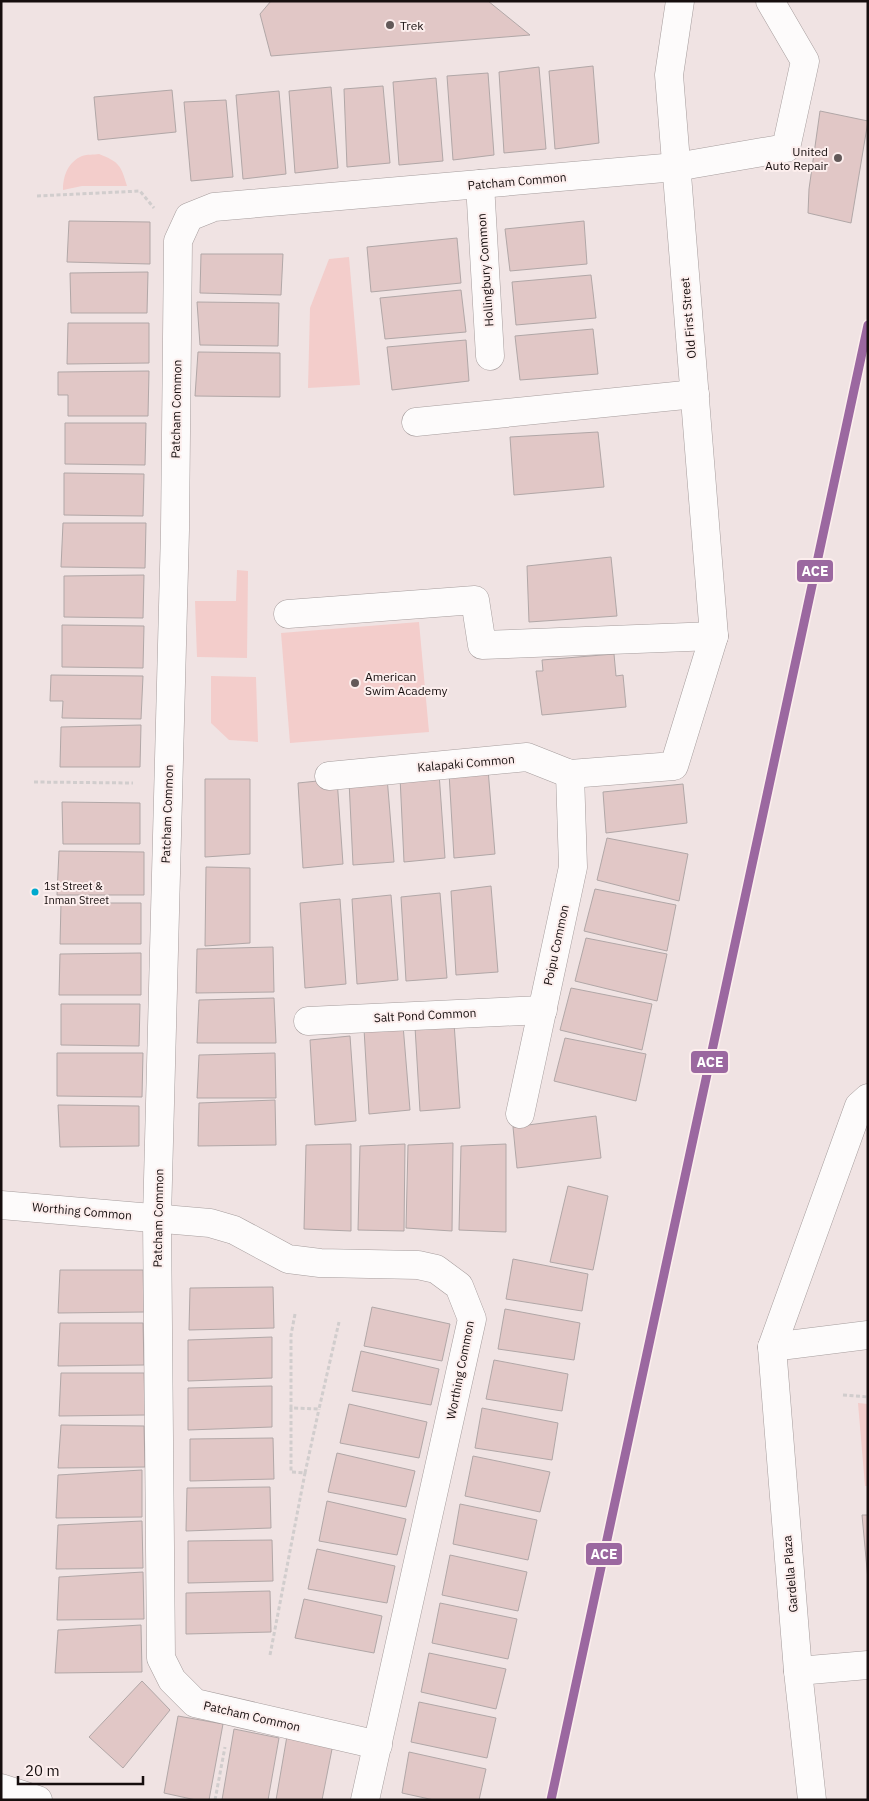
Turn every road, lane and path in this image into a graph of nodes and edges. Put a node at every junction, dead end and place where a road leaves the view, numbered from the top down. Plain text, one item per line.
1 (680, 1) edge
2 (770, 1) edge
3 (676, 167) junction
4 (480, 184) junction
5 (37, 196) dead end
6 (156, 210) dead end
7 (490, 356) dead end
8 (695, 394) junction
9 (416, 422) dead end
10 (288, 614) dead end
11 (714, 636) junction
12 (570, 774) junction
13 (329, 776) dead end
14 (34, 782) dead end
15 (135, 783) dead end
16 (542, 1010) junction
17 (308, 1021) dead end
18 (868, 1098) edge
19 (520, 1114) dead end
20 (1, 1205) edge
21 (157, 1218) junction
22 (295, 1314) dead end
23 (339, 1322) dead end
24 (868, 1335) edge
25 (772, 1347) junction
26 (843, 1395) dead end
27 (868, 1397) edge
28 (291, 1408) junction
29 (319, 1409) junction
30 (305, 1473) junction
31 (270, 1656) dead end
32 (868, 1665) edge
33 (798, 1671) junction
34 (226, 1742) dead end
35 (378, 1745) junction
36 (1, 1788) edge
37 (38, 1800) edge
38 (215, 1800) edge
39 (365, 1800) edge
40 (812, 1800) edge

1 - 3 street, Old First Street
2 - 3 street, Patcham Common
3 - 4 street, Patcham Common
3 - 8 street, Old First Street
4 - 7 street, Hollingbury Common
4 - 21 street, Patcham Common
5 - 6 path
8 - 9 street
8 - 11 street, Old First Street
10 - 11 street
11 - 12 street, Kalapaki Common
12 - 13 street, Kalapaki Common
12 - 16 street, Poipu Common
14 - 15 path
16 - 17 street, Salt Pond Common
16 - 19 street, Poipu Common
18 - 25 street
20 - 21 street, Worthing Common
21 - 35 street, Patcham Common
21 - 35 street, Worthing Common
22 - 28 path
23 - 29 path
24 - 25 street
25 - 33 street, Gardella Plaza
26 - 27 path
28 - 29 path
28 - 30 path
29 - 30 path
30 - 31 path
32 - 33 street
33 - 40 street, Gardella Plaza
34 - 38 path
35 - 39 street, Worthing Common
36 - 37 street

